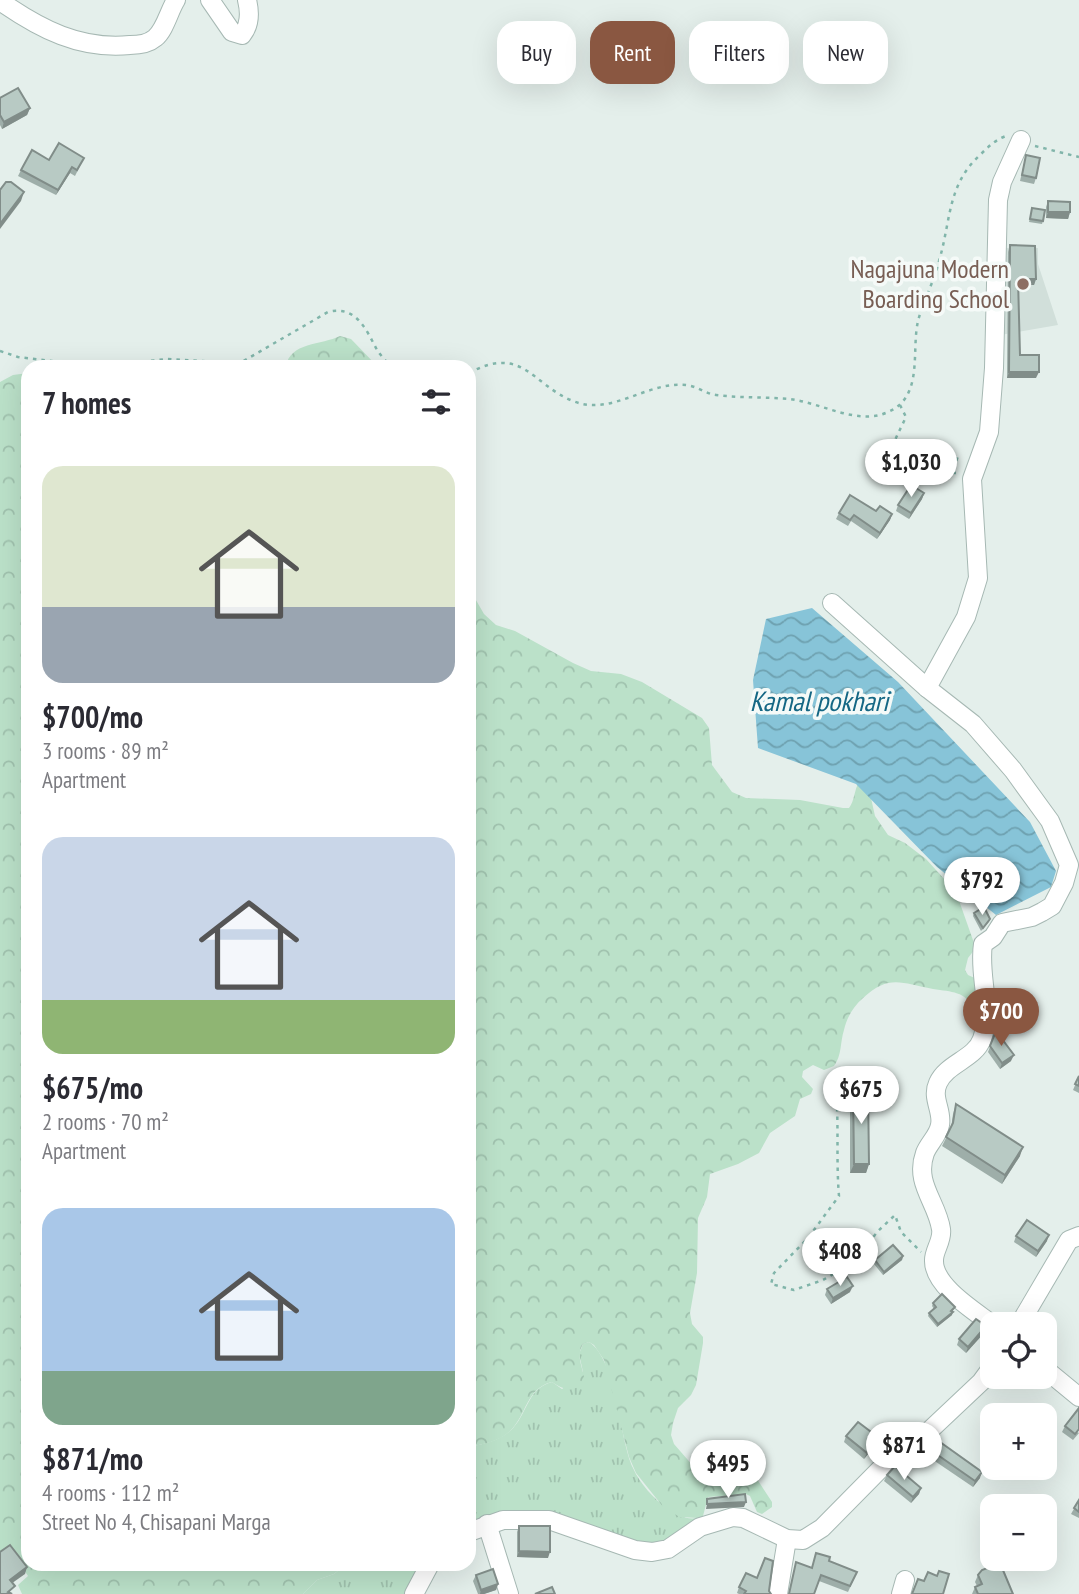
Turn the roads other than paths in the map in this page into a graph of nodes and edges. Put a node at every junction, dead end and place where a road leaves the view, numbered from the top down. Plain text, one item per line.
1 (176, 0) edge
2 (210, 0) edge
3 (247, 0) edge
4 (0, 1) edge
5 (1021, 140) road end
6 (832, 603) dead end
7 (927, 688) junction
8 (1079, 1236) edge
9 (1027, 1312) edge
10 (980, 1315) edge
11 (1057, 1379) edge
12 (980, 1383) edge
13 (1079, 1397) edge
14 (487, 1524) junction
15 (476, 1529) edge
16 (787, 1539) junction
17 (426, 1571) edge
18 (414, 1594) edge
19 (509, 1594) edge
20 (778, 1594) edge

1 - 4 street
2 - 3 street
5 - 7 street
6 - 7 street
7 - 10 street
8 - 9 street
11 - 13 street
12 - 16 street
14 - 15 street
14 - 16 street
14 - 19 street
16 - 20 street
17 - 18 street

